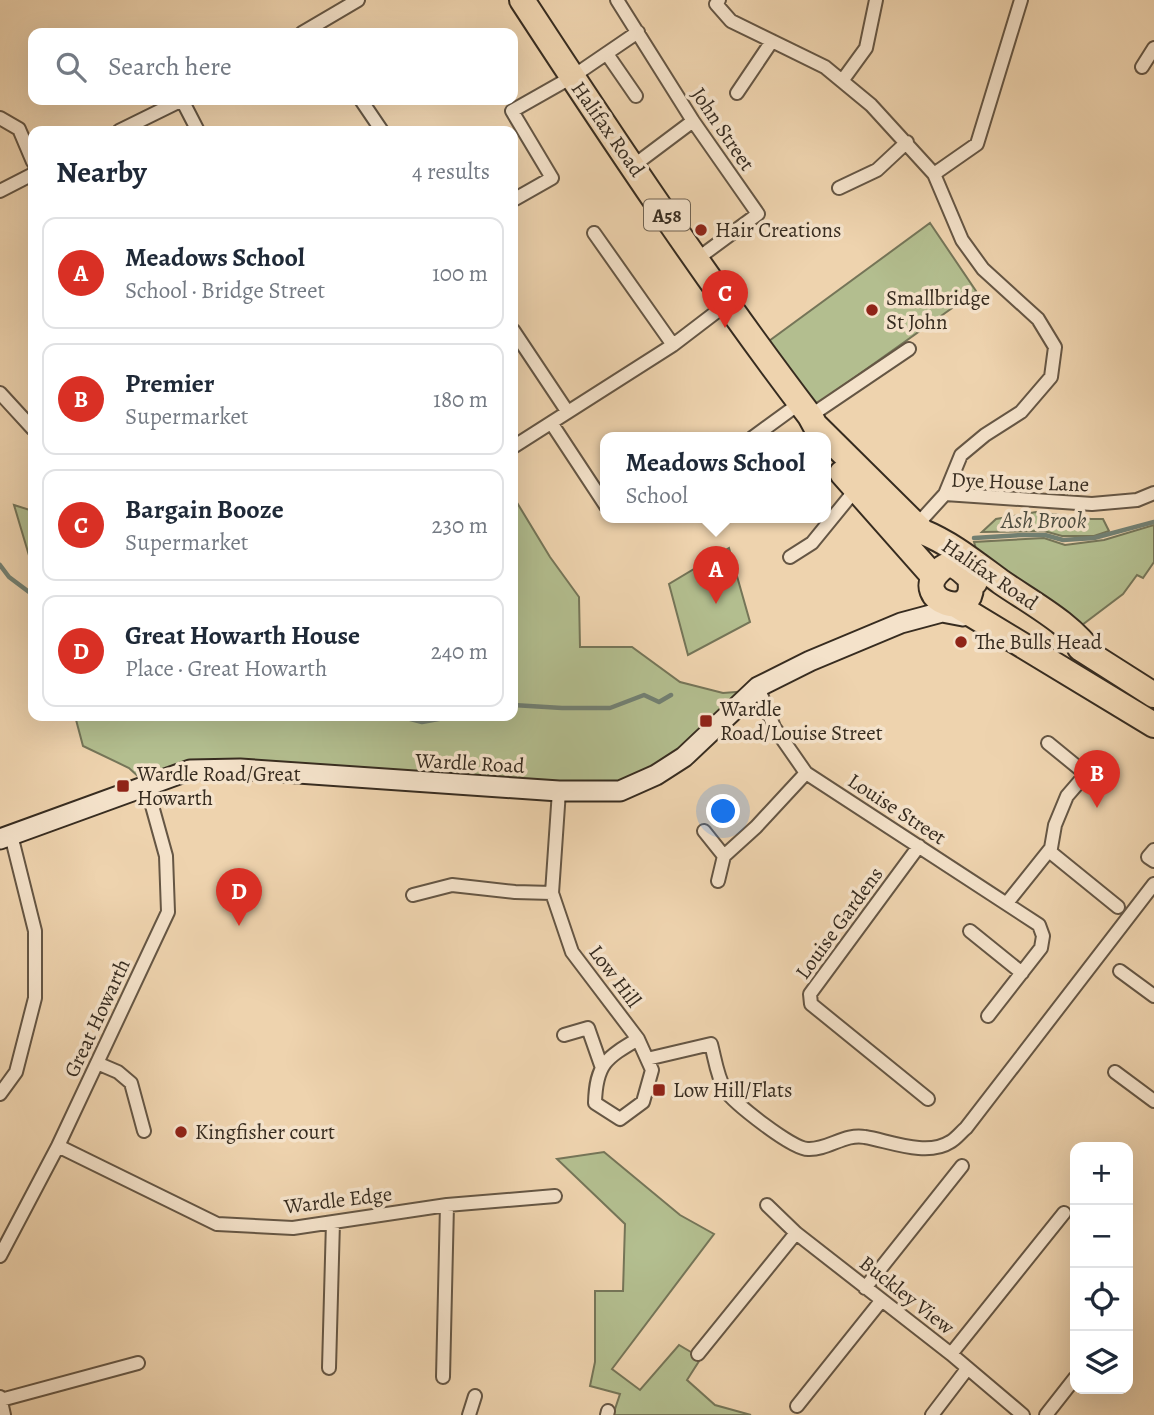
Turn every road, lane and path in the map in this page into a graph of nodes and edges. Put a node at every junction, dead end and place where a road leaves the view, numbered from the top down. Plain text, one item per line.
1 (358, 0) edge
2 (522, 0) edge
3 (617, 0) edge
4 (876, 0) edge
5 (1021, 0) edge
6 (718, 2) edge
7 (316, 28) edge
8 (638, 32) junction
9 (772, 41) junction
10 (1154, 48) edge
11 (607, 54) junction
12 (1142, 67) dead end
13 (572, 77) junction
14 (842, 81) junction
15 (737, 93) dead end
16 (636, 96) dead end
17 (172, 105) edge
18 (185, 105) edge
19 (364, 105) edge
20 (0, 118) edge
21 (693, 121) junction
22 (130, 126) edge
23 (195, 126) edge
24 (379, 126) edge
25 (907, 142) junction
26 (28, 150) edge
27 (633, 166) junction
28 (934, 174) junction
29 (28, 177) edge
30 (839, 188) dead end
31 (0, 191) edge
32 (518, 197) edge
33 (594, 233) dead end
34 (697, 259) junction
35 (728, 303) junction
36 (518, 338) edge
37 (673, 345) junction
38 (909, 349) dead end
39 (0, 393) edge
40 (567, 411) junction
41 (28, 424) edge
42 (552, 424) junction
43 (815, 426) edge
44 (784, 432) edge
45 (831, 443) edge
46 (518, 444) edge
47 (831, 456) edge
48 (856, 489) junction
49 (1154, 493) edge
50 (945, 494) junction
51 (600, 497) edge
52 (831, 519) edge
53 (828, 523) edge
54 (914, 533) junction
55 (790, 557) dead end
56 (945, 591) junction
57 (1094, 657) junction
58 (758, 687) junction
59 (1154, 695) edge
60 (1154, 725) edge
61 (1048, 743) dead end
62 (806, 773) junction
63 (146, 784) junction
64 (559, 791) junction
65 (704, 831) dead end
66 (5, 837) edge
67 (919, 846) junction
68 (1154, 850) edge
69 (1049, 851) junction
70 (724, 856) junction
71 (1154, 861) edge
72 (718, 881) dead end
73 (1154, 884) edge
74 (552, 893) junction
75 (413, 895) dead end
76 (1007, 903) junction
77 (1118, 908) dead end
78 (970, 932) dead end
79 (1120, 971) dead end
80 (1022, 973) junction
81 (1154, 996) edge
82 (988, 1016) dead end
83 (564, 1035) dead end
84 (638, 1039) junction
85 (648, 1059) junction
86 (97, 1063) junction
87 (602, 1068) junction
88 (1115, 1072) dead end
89 (0, 1094) edge
90 (1153, 1097) edge
91 (928, 1099) dead end
92 (144, 1131) dead end
93 (58, 1146) junction
94 (962, 1166) dead end
95 (555, 1196) dead end
96 (447, 1205) junction
97 (767, 1205) dead end
98 (1064, 1213) dead end
99 (333, 1222) junction
100 (796, 1233) junction
101 (0, 1256) edge
102 (865, 1288) junction
103 (881, 1301) junction
104 (951, 1353) junction
105 (698, 1354) dead end
106 (138, 1363) dead end
107 (329, 1368) dead end
108 (967, 1369) junction
109 (443, 1377) dead end
110 (1070, 1384) edge
111 (475, 1396) dead end
112 (0, 1398) edge
113 (797, 1406) dead end
114 (4, 1415) edge
115 (469, 1415) edge
116 (932, 1415) edge
117 (1023, 1415) edge
118 (1046, 1415) edge

1 - 7 street
2 - 13 highway, Halifax Road / A58
3 - 8 street, John Street
4 - 14 street
5 - 28 street
6 - 9 street
8 - 11 street
8 - 21 street, John Street
9 - 14 street
9 - 15 street
10 - 12 street
11 - 13 street
11 - 16 street
13 - 27 highway, Halifax Road / A58
13 - 32 street
14 - 25 street
17 - 22 street
18 - 23 street
19 - 24 street
20 - 26 street
21 - 27 street
21 - 34 street, John Street
25 - 28 street
25 - 30 street
27 - 34 highway, Halifax Road / A58
28 - 50 street
29 - 31 street
33 - 37 street
34 - 35 highway, Halifax Road / A58
35 - 37 street
35 - 43 highway, Halifax Road / A58
36 - 40 street
37 - 40 street
38 - 43 street
39 - 41 street
40 - 42 street
42 - 46 street
42 - 51 street
43 - 44 street
45 - 54 highway, Halifax Road / A58
47 - 48 highway, Halifax Road / A58
48 - 52 street
48 - 54 highway, Halifax Road / A58
49 - 50 street, Dye House Lane
50 - 54 street, Dye House Lane
53 - 55 street
54 - 56 highway, Halifax Road / A58
54 - 57 highway, Halifax Road / A58
56 - 57 highway, A58
56 - 58 street, Wardle Road
56 - 60 highway, Halifax Road / A58
57 - 59 highway, Halifax Road / A58
58 - 62 street, Louise Street
58 - 64 street, Wardle Road
61 - 69 street
62 - 67 street, Louise Street
62 - 70 street
63 - 64 street, Wardle Road
63 - 66 street, Wardle Road
63 - 86 street, Great Howarth
64 - 74 street, Low Hill
65 - 70 street
66 - 89 street
67 - 76 street, Louise Street
67 - 91 street, Louise Gardens
68 - 71 street
69 - 76 street
69 - 77 street
70 - 72 street
73 - 85 street
74 - 75 street
74 - 84 street, Low Hill
76 - 80 street, Louise Street
78 - 80 street
79 - 81 street
80 - 82 street
83 - 87 street
84 - 85 street, Low Hill
84 - 87 street, Low Hill
85 - 87 street
86 - 92 street
86 - 93 street, Great Howarth
88 - 90 street
93 - 99 street, Wardle Edge
93 - 101 street, Great Howarth
94 - 102 street
95 - 96 street, Wardle Edge
96 - 99 street, Wardle Edge
96 - 109 street
97 - 100 street, Buckley View
98 - 104 street
99 - 107 street
100 - 102 street, Buckley View
100 - 105 street
102 - 103 street, Buckley View
103 - 104 street, Buckley View
103 - 113 street
104 - 108 street, Buckley View
106 - 112 street
108 - 116 street
108 - 117 street, Buckley View
110 - 118 street
111 - 115 street
112 - 114 street

